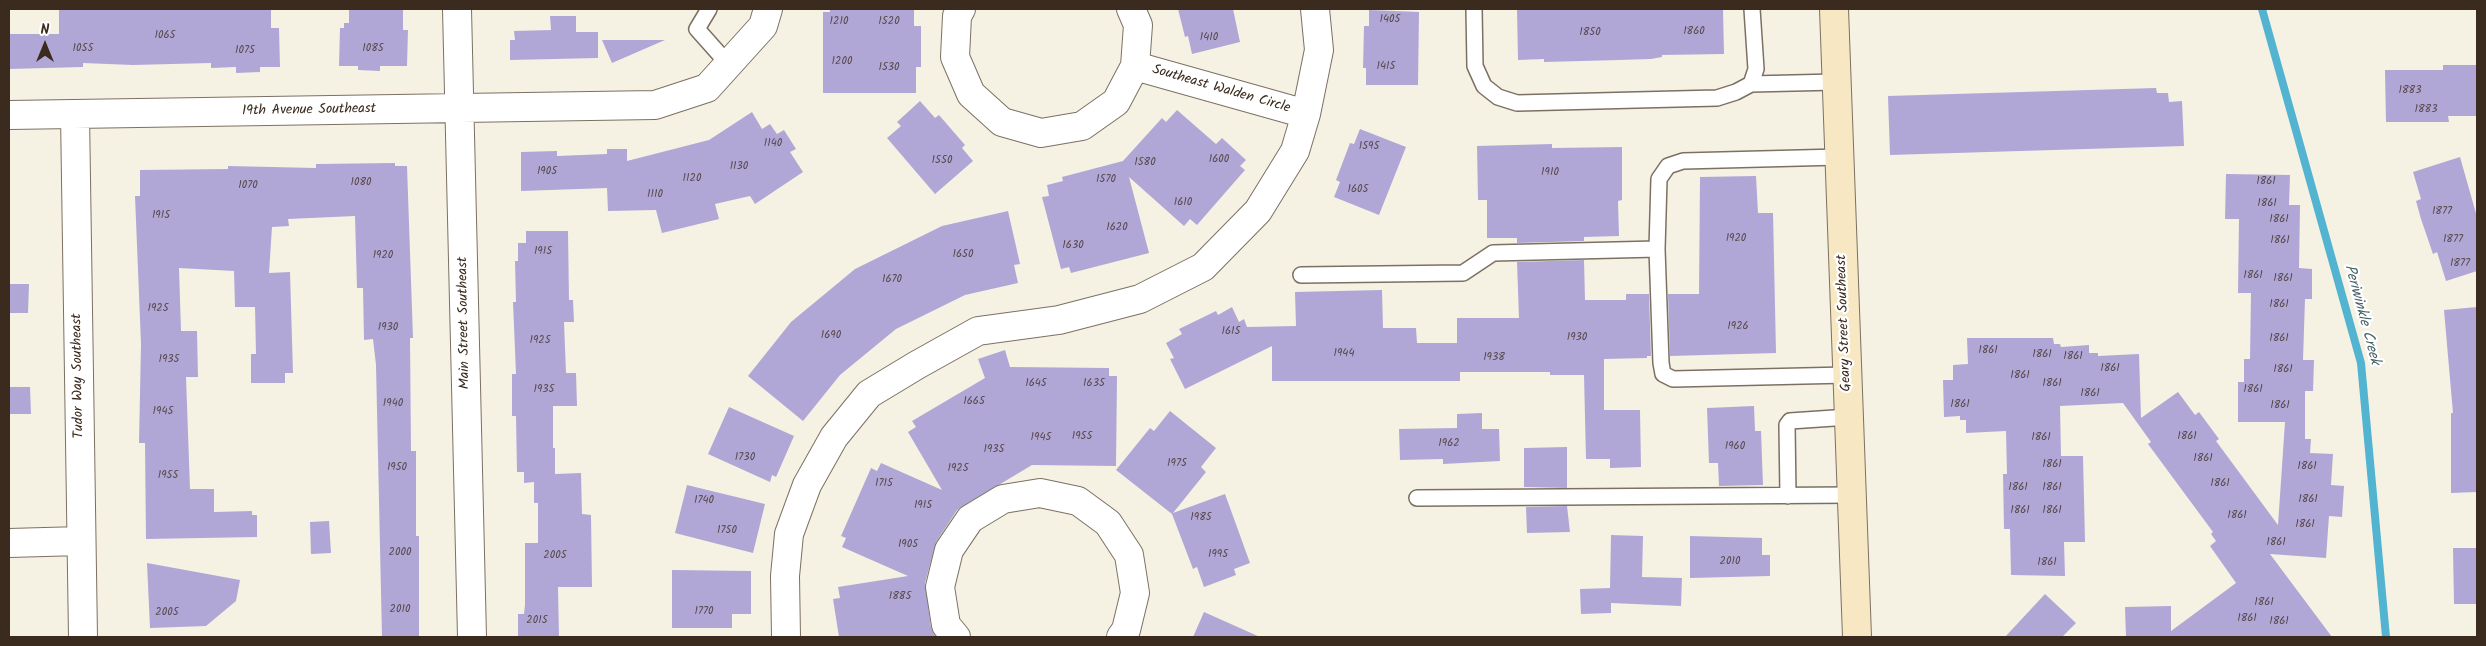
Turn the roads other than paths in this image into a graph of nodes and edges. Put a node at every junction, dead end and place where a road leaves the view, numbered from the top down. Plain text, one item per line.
1 (457, 9) edge
2 (709, 9) edge
3 (768, 9) edge
4 (961, 9) edge
5 (1131, 9) edge
6 (1314, 9) edge
7 (1474, 9) edge
8 (1752, 9) edge
9 (1834, 9) edge
10 (728, 65) junction
11 (1135, 66) junction
12 (1836, 82) junction
13 (1752, 84) junction
14 (460, 110) junction
15 (76, 114) junction
16 (1306, 114) junction
17 (9, 116) edge
18 (1839, 156) junction
19 (1657, 249) junction
20 (1301, 275) dead end
21 (1848, 375) junction
22 (1849, 417) junction
23 (1852, 495) junction
24 (1788, 496) junction
25 (1417, 498) dead end
26 (81, 541) junction
27 (9, 543) edge
28 (83, 637) edge
29 (472, 637) edge
30 (786, 637) edge
31 (956, 637) edge
32 (1121, 637) edge
33 (1857, 637) edge

1 - 14 street, Main Street Southeast
2 - 10 lane
3 - 10 street, 19th Avenue Southeast
4 - 11 street
5 - 11 street
6 - 16 street
7 - 13 lane
8 - 13 lane
9 - 12 main road, Geary Street Southeast
10 - 14 street, 19th Avenue Southeast
11 - 16 street, Southeast Walden Circle
12 - 13 lane
12 - 18 main road, Geary Street Southeast
14 - 15 street, 19th Avenue Southeast
14 - 29 street, Main Street Southeast
15 - 17 street, 19th Avenue Southeast
15 - 26 street, Tudor Way Southeast
16 - 30 street
18 - 19 lane
18 - 21 main road, Geary Street Southeast
19 - 20 lane
19 - 21 lane
21 - 22 main road, Geary Street Southeast
22 - 23 main road, Geary Street Southeast
22 - 24 lane
23 - 24 lane
23 - 33 main road, Geary Street Southeast
24 - 25 lane
26 - 27 street
26 - 28 street, Tudor Way Southeast
31 - 32 street

